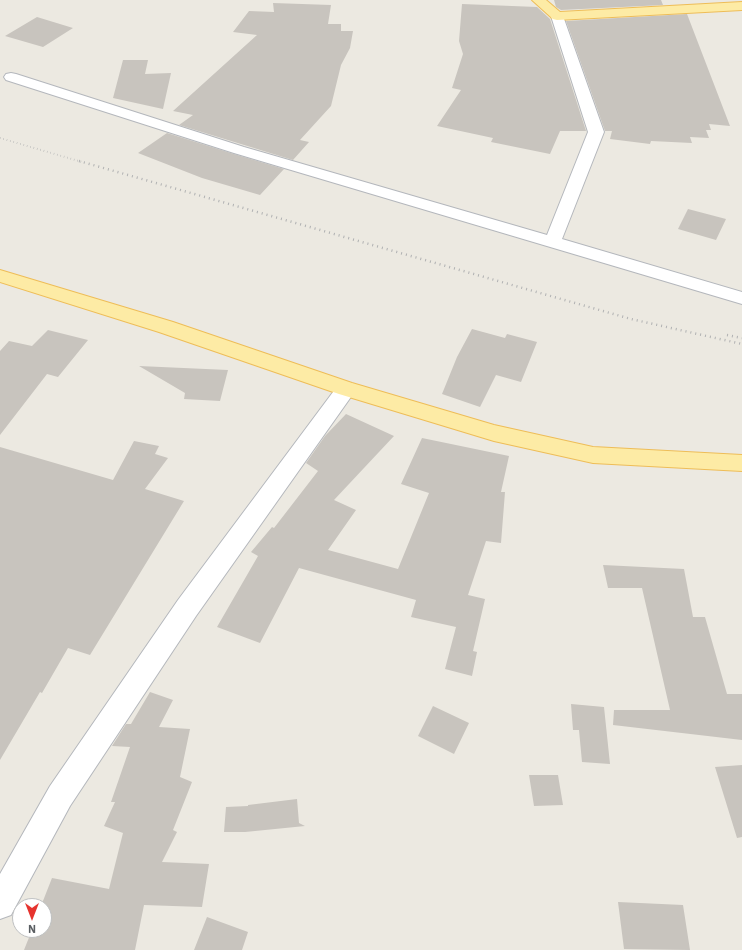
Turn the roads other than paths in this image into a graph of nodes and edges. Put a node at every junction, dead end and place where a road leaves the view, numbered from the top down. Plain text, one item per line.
1 (538, 0) edge
2 (742, 6) edge
3 (557, 16) junction
4 (11, 77) dead end
5 (552, 243) junction
6 (0, 276) edge
7 (742, 298) edge
8 (346, 389) junction
9 (742, 463) edge
10 (0, 904) edge

1 - 3 main road
2 - 3 main road
3 - 5 street
4 - 5 street
5 - 7 street
6 - 8 main road
8 - 9 main road
8 - 10 street

